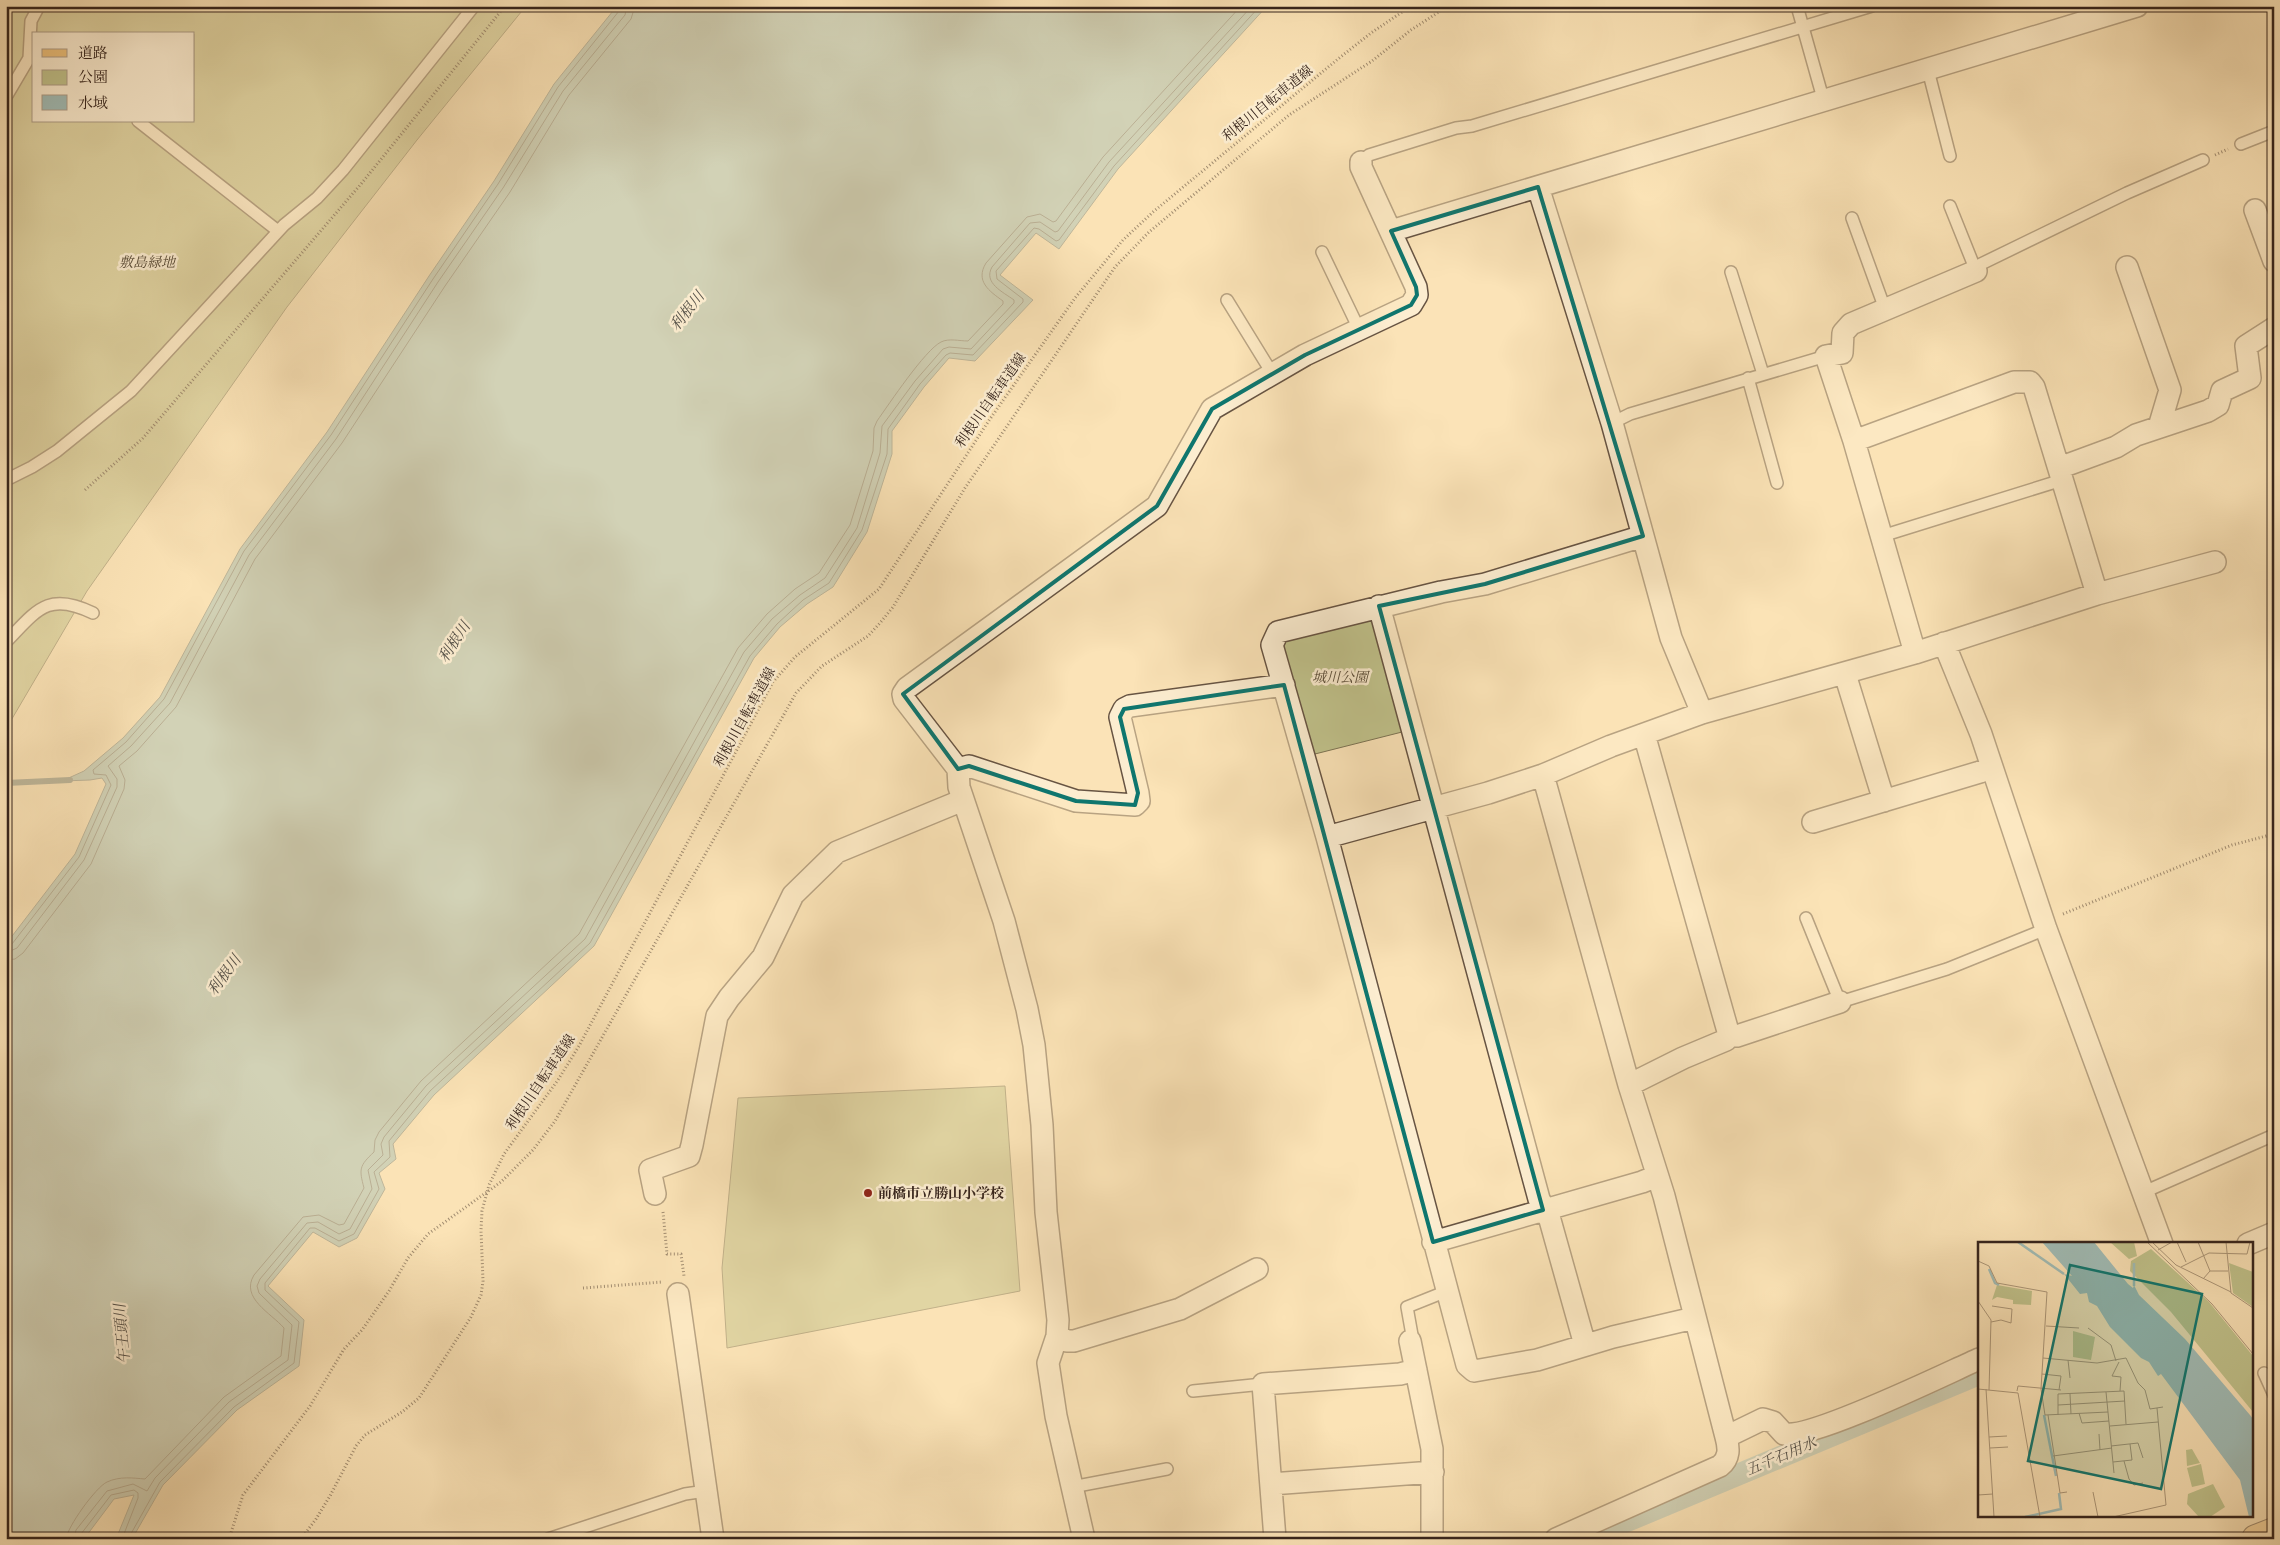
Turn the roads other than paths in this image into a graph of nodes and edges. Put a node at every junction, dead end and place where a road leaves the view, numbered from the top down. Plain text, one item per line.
1 (39, 6) edge
2 (474, 6) edge
3 (1797, 6) edge
4 (1872, 6) edge
5 (2137, 6) edge
6 (1803, 28) junction
7 (32, 44) edge
8 (1928, 70) junction
9 (6, 97) edge
10 (1824, 102) junction
11 (139, 122) edge
12 (2274, 131) edge
13 (2241, 144) road end
14 (1950, 156) dead end
15 (2203, 160) road end
16 (1361, 162) joint
17 (1538, 188) junction
18 (1950, 206) dead end
19 (2254, 210) dead end
20 (1852, 218) dead end
21 (278, 231) junction
22 (1391, 231) junction
23 (1322, 252) dead end
24 (2274, 261) edge
25 (2127, 267) dead end
26 (1976, 271) junction
27 (1731, 272) dead end
28 (1226, 300) dead end
29 (1885, 310) junction
30 (2274, 328) edge
31 (1359, 329) junction
32 (1826, 356) junction
33 (1272, 373) junction
34 (1764, 374) junction
35 (1748, 378) junction
36 (1612, 422) junction
37 (2159, 427) junction
38 (1854, 441) junction
39 (2061, 474) junction
40 (6, 480) edge
41 (1777, 483) dead end
42 (1643, 536) junction
43 (1882, 536) junction
44 (2215, 562) dead end
45 (2098, 594) junction
46 (1379, 606) junction
47 (93, 613) dead end
48 (6, 642) edge
49 (1944, 643) junction
50 (1916, 653) junction
51 (1845, 674) junction
52 (1284, 685) junction
53 (1702, 713) junction
54 (1644, 734) junction
55 (1992, 767) junction
56 (958, 769) junction
57 (1543, 775) junction
58 (963, 800) junction
59 (1884, 801) junction
60 (1434, 808) junction
61 (1813, 822) dead end
62 (1327, 837) junction
63 (1806, 918) dead end
64 (2045, 926) junction
65 (1840, 1002) junction
66 (1729, 1035) junction
67 (1629, 1086) junction
68 (2274, 1135) edge
69 (1657, 1176) junction
70 (2144, 1192) junction
71 (655, 1194) road end
72 (1543, 1210) junction
73 (2274, 1233) edge
74 (1433, 1242) junction
75 (2161, 1242) edge
76 (2252, 1242) edge
77 (1257, 1269) dead end
78 (1446, 1291) junction
79 (678, 1294) road end
80 (1694, 1318) junction
81 (1057, 1336) junction
82 (1410, 1341) joint
83 (1585, 1345) junction
84 (1978, 1359) edge
85 (1416, 1370) junction
86 (2264, 1373) dead end
87 (1263, 1384) junction
88 (1193, 1391) dead end
89 (2274, 1395) edge
90 (1726, 1437) junction
91 (1167, 1470) dead end
92 (1433, 1472) junction
93 (1270, 1484) junction
94 (1072, 1487) junction
95 (706, 1491) junction
96 (2274, 1532) edge
97 (1583, 1534) edge
98 (548, 1539) edge
99 (713, 1539) edge
100 (1084, 1539) edge
101 (1275, 1539) edge
102 (1432, 1539) edge
103 (1556, 1539) edge
104 (2256, 1539) edge

1 - 7 lane
2 - 21 lane
3 - 6 lane
4 - 6 lane
5 - 8 street
6 - 10 lane
6 - 16 lane
7 - 9 lane
8 - 10 street
8 - 14 lane
10 - 17 street
11 - 21 lane
12 - 13 lane
15 - 26 lane
16 - 22 street
17 - 22 street
17 - 36 street
18 - 26 lane
19 - 24 street
20 - 29 lane
21 - 40 lane
22 - 31 street
23 - 31 lane
25 - 37 street
26 - 29 street
27 - 34 lane
28 - 33 lane
29 - 32 street
30 - 37 street
31 - 33 street
32 - 34 lane
32 - 38 street
33 - 56 street
34 - 35 lane
35 - 36 lane
35 - 41 lane
36 - 42 street
37 - 39 street
38 - 39 street
38 - 43 street
39 - 43 lane
39 - 45 street
42 - 46 street
42 - 53 street
43 - 50 street
44 - 45 street
45 - 49 street
46 - 52 street
46 - 60 street
47 - 48 lane
49 - 50 street
49 - 55 street
50 - 51 street
51 - 53 street
51 - 59 street
52 - 56 street
52 - 62 street
53 - 54 street
54 - 57 street
54 - 66 street
55 - 59 street
55 - 64 street
56 - 58 street
57 - 60 street
57 - 67 street
58 - 71 street
58 - 81 street
59 - 61 street
60 - 62 street
60 - 72 street
62 - 74 street
63 - 65 lane
64 - 65 lane
64 - 70 street
65 - 66 street
66 - 67 street
67 - 69 street
68 - 70 lane
69 - 72 street
69 - 80 street
70 - 75 street
72 - 74 street
72 - 83 street
73 - 76 street
74 - 78 street
77 - 81 street
78 - 82 lane
78 - 83 street
79 - 95 street
80 - 83 street
80 - 90 street
81 - 94 street
82 - 85 street
84 - 90 street
85 - 87 street
85 - 92 street
86 - 89 lane
87 - 88 lane
87 - 93 street
90 - 97 street
91 - 94 lane
92 - 93 street
92 - 102 street
93 - 101 street
94 - 100 street
95 - 98 lane
95 - 99 street
96 - 104 main road
97 - 103 street

